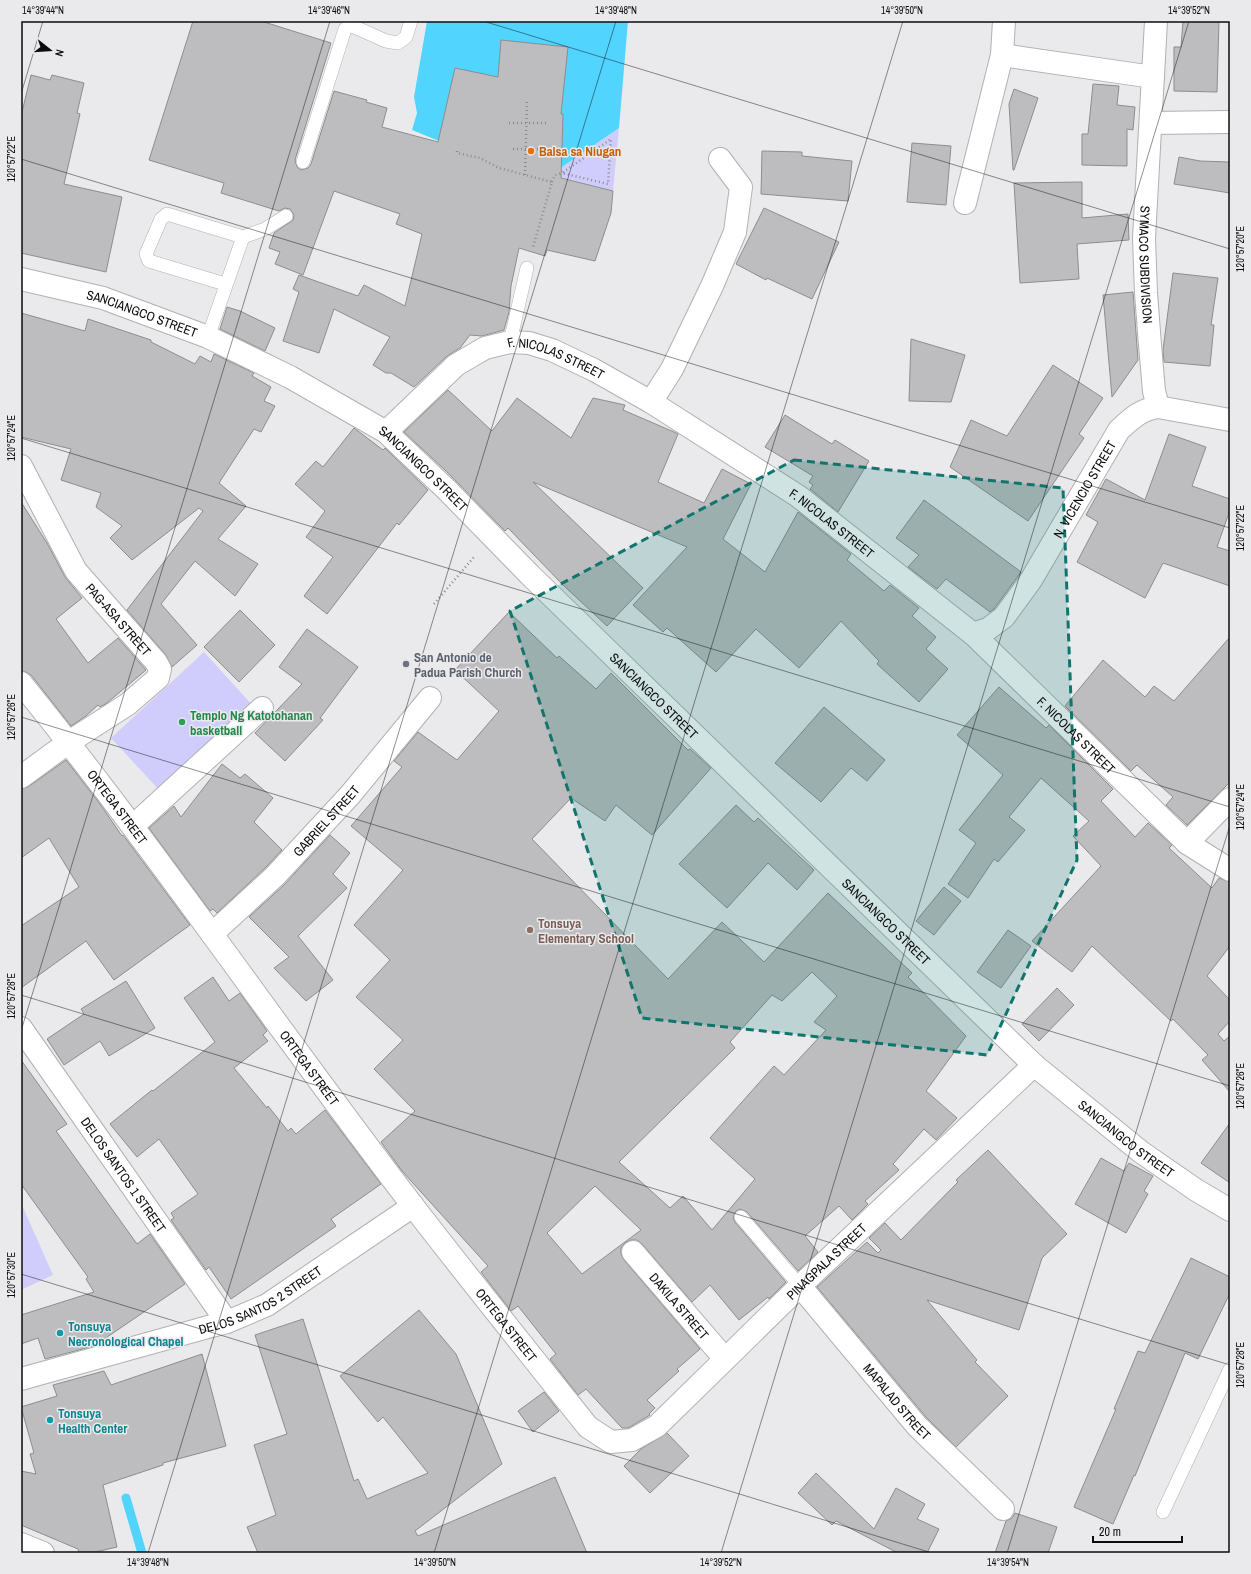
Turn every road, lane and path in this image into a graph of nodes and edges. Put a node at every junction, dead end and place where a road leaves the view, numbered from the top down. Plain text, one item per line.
1 (411, 21) edge
2 (1004, 21) edge
3 (1156, 21) edge
4 (1002, 55) junction
5 (1153, 77) junction
6 (527, 102) dead end
7 (1151, 122) junction
8 (1230, 122) edge
9 (509, 123) dead end
10 (527, 123) junction
11 (546, 123) dead end
12 (526, 148) junction
13 (513, 149) dead end
14 (542, 149) dead end
15 (457, 151) dead end
16 (720, 159) dead end
17 (303, 162) dead end
18 (562, 173) junction
19 (525, 175) junction
20 (552, 182) junction
21 (965, 203) dead end
22 (286, 216) dead end
23 (243, 237) junction
24 (527, 268) joint
25 (21, 280) edge
26 (225, 284) junction
27 (208, 337) junction
28 (510, 342) junction
29 (651, 402) junction
30 (1158, 407) junction
31 (1230, 420) edge
32 (386, 432) junction
33 (21, 466) edge
34 (492, 536) junction
35 (434, 604) dead end
36 (973, 634) junction
37 (21, 683) edge
38 (430, 698) dead end
39 (262, 708) dead end
40 (69, 742) junction
41 (21, 777) edge
42 (1230, 799) edge
43 (133, 826) junction
44 (1187, 843) junction
45 (1230, 870) edge
46 (212, 934) junction
47 (21, 1028) edge
48 (1034, 1065) junction
49 (413, 1206) junction
50 (1230, 1210) edge
51 (741, 1217) dead end
52 (633, 1252) dead end
53 (800, 1286) junction
54 (227, 1322) junction
55 (725, 1359) junction
56 (1230, 1369) edge
57 (21, 1379) edge
58 (611, 1442) joint
59 (1003, 1509) dead end
60 (1163, 1512) dead end
61 (21, 1544) edge
62 (43, 1553) edge

1 - 17 lane
2 - 4 street
3 - 5 street, SYMACO SUBDIVISION
4 - 5 street
4 - 21 street
5 - 7 street, SYMACO SUBDIVISION
6 - 10 path
7 - 8 street
7 - 30 street, SYMACO SUBDIVISION
9 - 10 path
10 - 11 path
10 - 12 path
12 - 13 path
12 - 14 path
12 - 19 path
15 - 19 path
16 - 29 street
18 - 18 path
18 - 20 path
19 - 20 path
20 - 24 path
22 - 23 lane
23 - 26 lane
23 - 26 lane
24 - 28 lane
25 - 27 street, SANCIANGCO STREET
26 - 27 lane
27 - 32 street, SANCIANGCO STREET
28 - 29 street, F. NICOLAS STREET
28 - 32 street, F. NICOLAS STREET
29 - 36 street, F. NICOLAS STREET
30 - 31 street, N. VICENCIO STREET
30 - 36 street, N. VICENCIO STREET
32 - 34 street, SANCIANGCO STREET
33 - 40 street, PAG-ASA STREET
34 - 35 path
34 - 48 street, SANCIANGCO STREET
36 - 44 street, F. NICOLAS STREET
37 - 40 street, ORTEGA STREET
38 - 46 street, GABRIEL STREET
39 - 43 street
40 - 41 street
40 - 43 street, ORTEGA STREET
42 - 44 street
43 - 46 street, ORTEGA STREET
44 - 45 street, F. NICOLAS STREET
46 - 49 street, ORTEGA STREET
47 - 54 street, DELOS SANTOS 1 STREET
48 - 50 street, SANCIANGCO STREET
48 - 53 street, PINAGPALA STREET
49 - 54 street, DELOS SANTOS 2 STREET
49 - 58 street, ORTEGA STREET
51 - 53 lane
52 - 55 street, DAKILA STREET
53 - 55 street, PINAGPALA STREET
53 - 59 street, MAPALAD STREET
54 - 57 street, DELOS SANTOS 2 STREET
55 - 58 street, PINAGPALA STREET
56 - 60 lane
61 - 62 street

